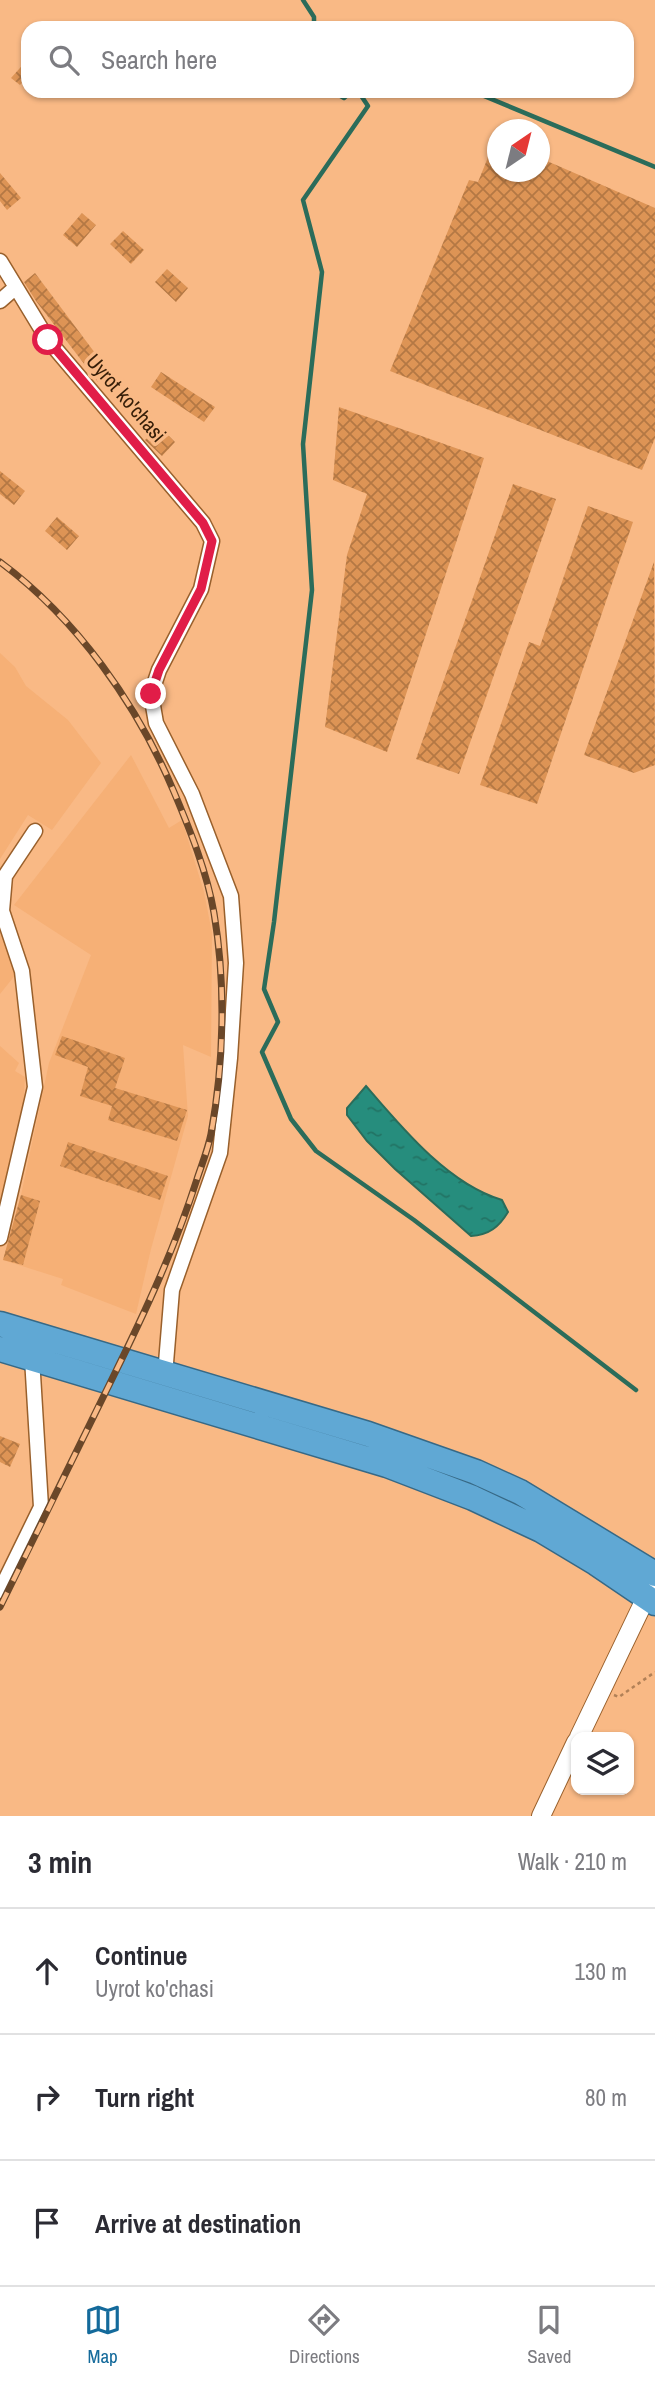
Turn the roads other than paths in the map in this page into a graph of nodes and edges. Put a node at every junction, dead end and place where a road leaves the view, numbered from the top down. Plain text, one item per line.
1 (0, 261) edge
2 (16, 287) junction
3 (0, 301) edge
4 (35, 831) dead end
5 (0, 1238) edge
6 (0, 1324) edge
7 (0, 1349) edge
8 (32, 1358) junction
9 (165, 1375) junction
10 (653, 1588) edge
11 (0, 1591) edge
12 (581, 1732) edge
13 (571, 1753) edge
14 (541, 1816) edge

1 - 2 street, Uyrot ko'chasi
2 - 3 street
2 - 9 street, Uyrot ko'chasi
4 - 5 street
6 - 9 highway
7 - 8 highway
8 - 10 highway
8 - 11 street
9 - 10 highway
10 - 12 street
13 - 14 street

